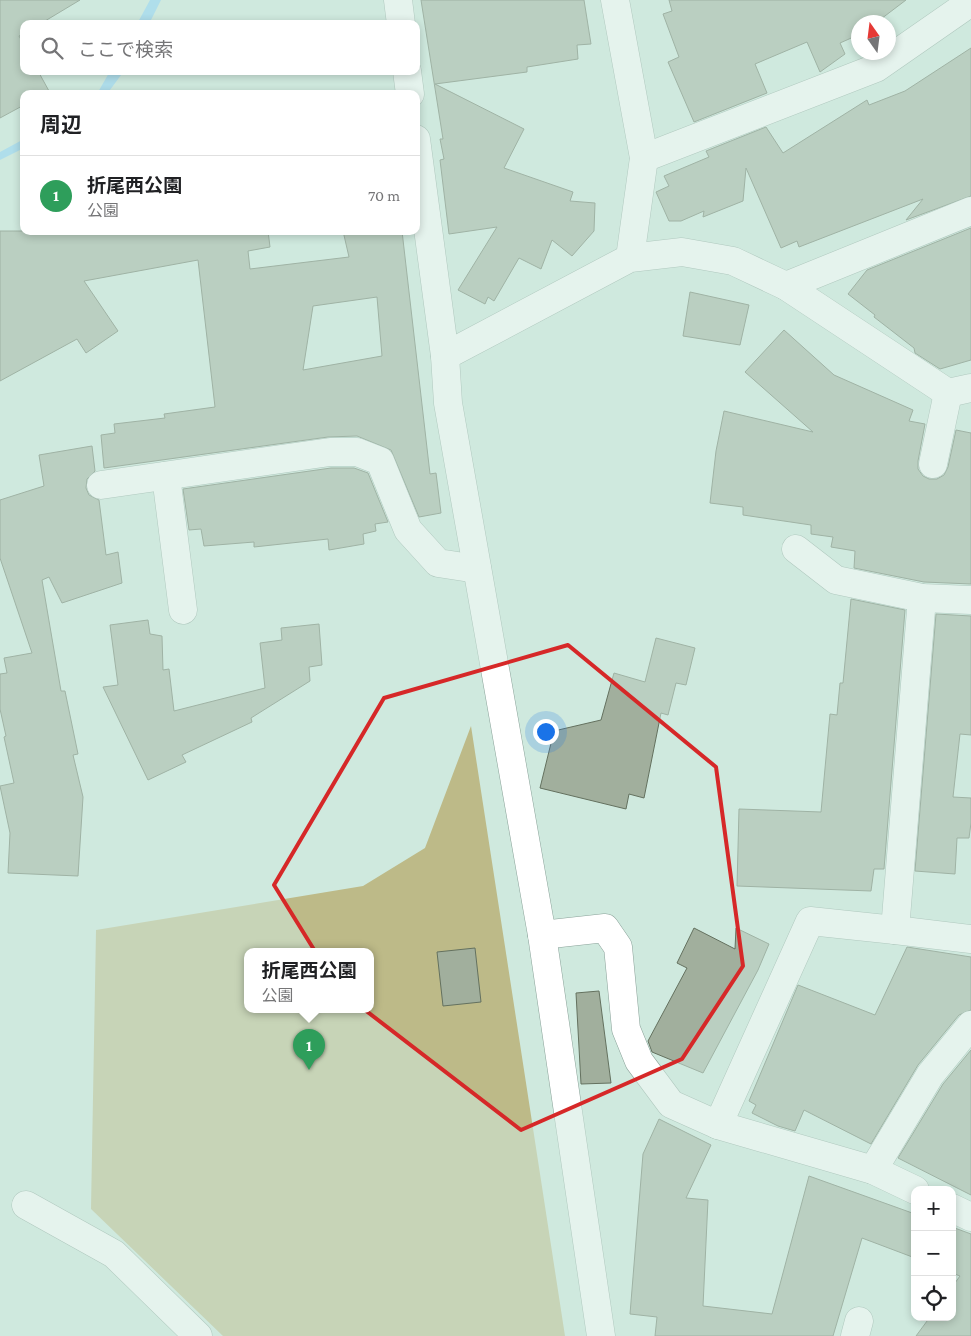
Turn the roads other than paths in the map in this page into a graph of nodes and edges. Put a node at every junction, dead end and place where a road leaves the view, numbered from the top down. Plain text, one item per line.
1 (398, 0) edge
2 (615, 0) edge
3 (971, 2) edge
4 (400, 20) edge
5 (408, 75) edge
6 (409, 90) edge
7 (644, 158) junction
8 (420, 170) edge
9 (971, 211) edge
10 (630, 258) junction
11 (786, 286) junction
12 (444, 356) junction
13 (960, 390) edge
14 (933, 464) dead end
15 (166, 476) junction
16 (101, 485) dead end
17 (796, 549) dead end
18 (477, 569) junction
19 (922, 598) junction
20 (971, 600) edge
21 (183, 610) dead end
22 (895, 930) junction
23 (542, 935) junction
24 (971, 939) edge
25 (971, 1025) edge
26 (718, 1125) junction
27 (873, 1170) junction
28 (911, 1188) edge
29 (26, 1205) dead end
30 (956, 1210) edge
31 (971, 1217) edge
32 (198, 1336) edge
33 (601, 1336) edge

1 - 4 street
2 - 7 street
3 - 7 street
5 - 6 street
7 - 10 street
8 - 12 street
9 - 11 street
10 - 11 street
10 - 12 street
11 - 13 street
12 - 18 street
13 - 14 street
15 - 16 street
15 - 18 street
15 - 21 street
17 - 19 street
18 - 23 street
19 - 20 street
19 - 22 street
22 - 24 street
22 - 26 street
23 - 26 street
23 - 33 street
25 - 27 street
26 - 27 street
27 - 28 street
29 - 32 street
30 - 31 street

